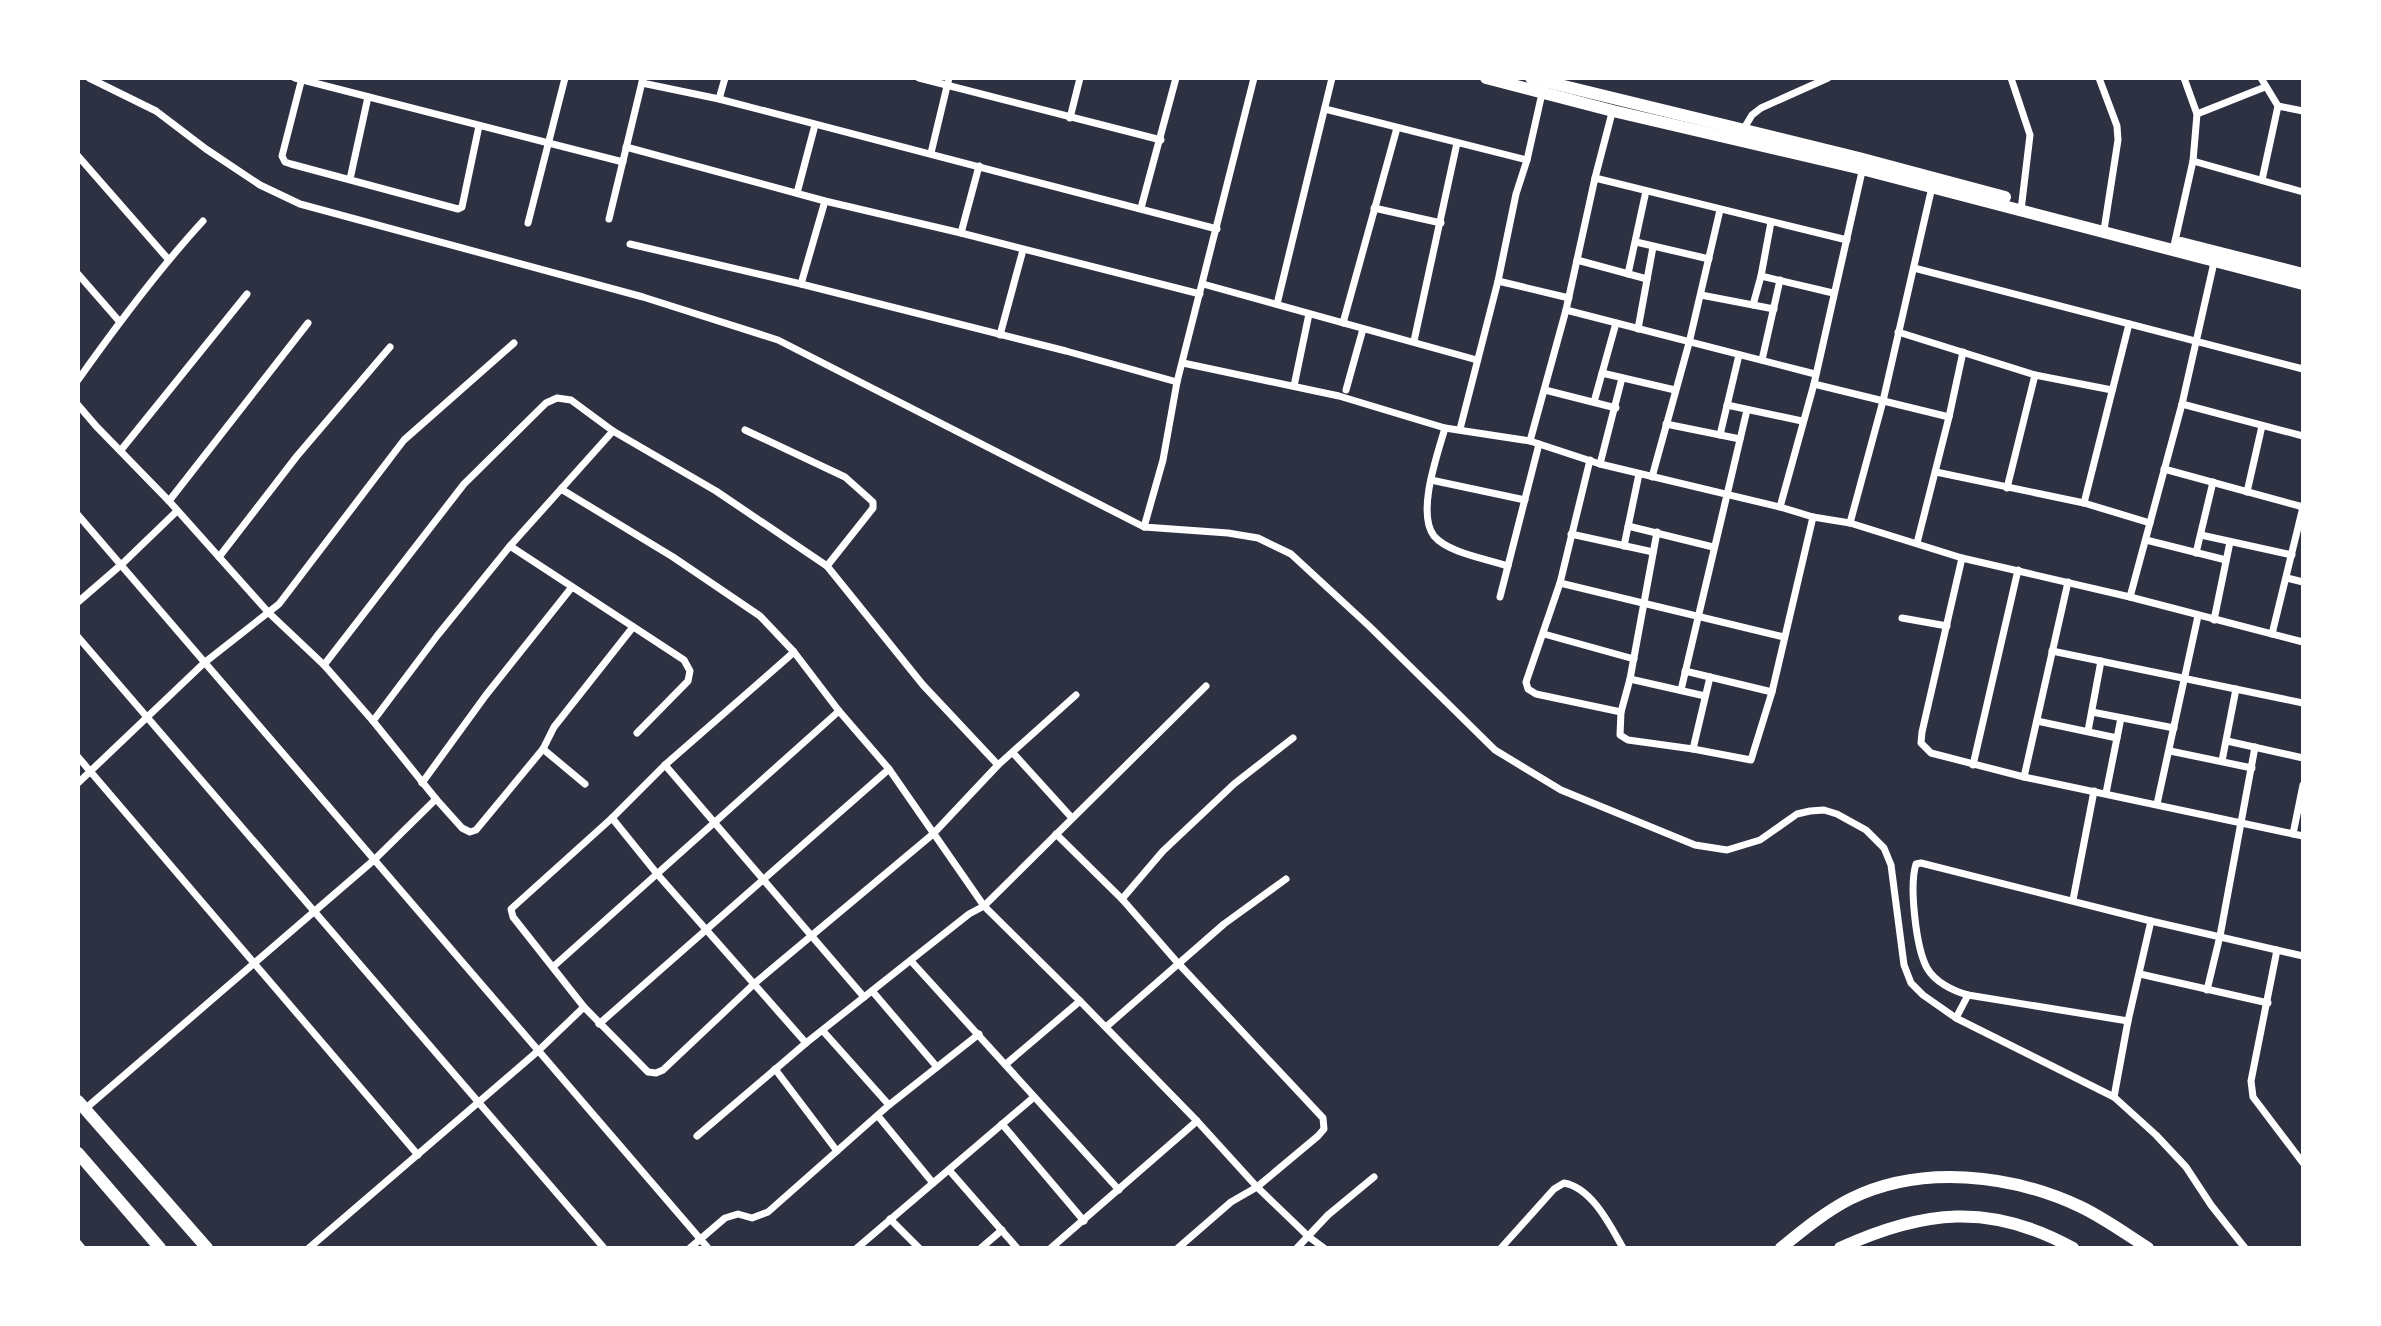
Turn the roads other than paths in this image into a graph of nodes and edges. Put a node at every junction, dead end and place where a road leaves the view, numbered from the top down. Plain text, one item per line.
1 (89, 78) edge
2 (565, 78) edge
3 (725, 78) edge
4 (919, 78) edge
5 (1080, 78) edge
6 (1176, 78) edge
7 (1254, 78) edge
8 (1332, 78) edge
9 (1486, 78) edge
10 (1531, 78) edge
11 (1828, 78) edge
12 (2011, 78) edge
13 (2099, 78) edge
14 (2184, 78) edge
15 (2261, 78) edge
16 (299, 79) edge
17 (643, 81) edge
18 (1507, 81) edge
19 (948, 82) edge
20 (1544, 87) junction
21 (2265, 87) junction
22 (1583, 91) edge
23 (368, 97) junction
24 (719, 99) junction
25 (1614, 105) junction
26 (2278, 106) junction
27 (1325, 109) junction
28 (2303, 111) edge
29 (2197, 114) junction
30 (1070, 118) junction
31 (815, 125) junction
32 (479, 126) junction
33 (1397, 128) junction
34 (1741, 136) junction
35 (1161, 140) junction
36 (1457, 143) junction
37 (548, 144) junction
38 (626, 147) junction
39 (931, 153) junction
40 (78, 156) edge
41 (1527, 160) junction
42 (2193, 161) junction
43 (623, 162) junction
44 (1863, 164) junction
45 (979, 166) junction
46 (1595, 178) junction
47 (350, 179) junction
48 (2262, 180) junction
49 (1933, 183) junction
50 (1646, 191) junction
51 (2303, 192) edge
52 (797, 193) junction
53 (825, 201) junction
54 (2022, 206) junction
55 (1141, 208) junction
56 (1374, 208) junction
57 (1720, 210) junction
58 (609, 219) dead end
59 (203, 221) dead end
60 (1771, 222) junction
61 (528, 223) dead end
62 (1441, 223) junction
63 (2104, 227) junction
64 (1217, 229) junction
65 (961, 233) junction
66 (1847, 240) junction
67 (1636, 242) junction
68 (630, 244) dead end
69 (2174, 246) junction
70 (1653, 247) junction
71 (1023, 250) junction
72 (2215, 257) junction
73 (168, 259) junction
74 (1709, 259) junction
75 (1577, 260) junction
76 (1914, 268) junction
77 (78, 274) edge
78 (1628, 274) junction
79 (2303, 274) edge
80 (1761, 276) junction
81 (1647, 279) junction
82 (1780, 280) junction
83 (1498, 281) junction
84 (801, 284) junction
85 (1203, 284) junction
86 (2303, 284) edge
87 (1833, 293) junction
88 (247, 294) dead end
89 (1200, 294) junction
90 (1701, 295) junction
91 (1569, 298) junction
92 (1277, 304) junction
93 (1753, 305) junction
94 (1774, 309) junction
95 (1566, 310) junction
96 (1309, 314) junction
97 (119, 321) junction
98 (308, 323) dead end
99 (1343, 323) junction
100 (1616, 323) junction
101 (2129, 324) junction
102 (1363, 329) junction
103 (1638, 329) junction
104 (1898, 332) junction
105 (1000, 335) junction
106 (1414, 341) junction
107 (2196, 341) junction
108 (514, 343) dead end
109 (1689, 343) junction
110 (390, 347) dead end
111 (1963, 352) junction
112 (1739, 355) junction
113 (1477, 360) junction
114 (1762, 360) junction
115 (1183, 363) junction
116 (2303, 369) edge
117 (1602, 373) junction
118 (1815, 374) junction
119 (2035, 375) junction
120 (1622, 378) junction
121 (78, 380) edge
122 (1177, 382) junction
123 (1814, 384) junction
124 (1294, 386) junction
125 (1346, 390) dead end
126 (1545, 390) junction
127 (1675, 390) junction
128 (2112, 390) junction
129 (1883, 401) junction
130 (1594, 402) junction
131 (2182, 404) junction
132 (78, 405) edge
133 (1727, 405) junction
134 (1616, 408) junction
135 (1747, 410) junction
136 (1949, 417) junction
137 (1802, 421) junction
138 (1666, 424) junction
139 (2262, 426) junction
140 (1445, 428) junction
141 (1460, 429) junction
142 (745, 430) dead end
143 (613, 431) junction
144 (1720, 435) junction
145 (2303, 436) edge
146 (1740, 439) junction
147 (1530, 441) junction
148 (1539, 444) junction
149 (121, 450) junction
150 (1590, 460) junction
151 (1600, 464) junction
152 (2164, 469) junction
153 (1936, 472) junction
154 (1639, 474) junction
155 (1652, 477) junction
156 (1431, 480) junction
157 (2213, 482) junction
158 (2007, 488) junction
159 (561, 489) junction
160 (2247, 492) junction
161 (1727, 494) junction
162 (1525, 500) junction
163 (169, 501) junction
164 (2084, 503) junction
165 (1780, 507) junction
166 (2303, 507) edge
167 (177, 511) junction
168 (78, 515) edge
169 (1813, 517) junction
170 (1850, 523) junction
171 (2150, 523) junction
172 (1628, 526) junction
173 (1144, 527) junction
174 (1657, 532) junction
175 (1571, 534) junction
176 (2201, 535) junction
177 (2146, 540) junction
178 (2230, 542) junction
179 (1917, 543) junction
180 (510, 546) junction
181 (1624, 546) junction
182 (1713, 547) junction
183 (1653, 552) junction
184 (2196, 553) junction
185 (2292, 555) junction
186 (219, 557) junction
187 (1962, 558) junction
188 (2226, 560) junction
189 (122, 564) junction
190 (827, 566) junction
191 (1508, 566) junction
192 (2018, 570) junction
193 (2287, 578) junction
194 (2068, 582) junction
195 (2303, 582) edge
196 (1560, 583) junction
197 (572, 587) junction
198 (1500, 597) dead end
199 (2130, 597) junction
200 (78, 602) edge
201 (1643, 604) junction
202 (269, 613) junction
203 (1697, 616) junction
204 (2198, 616) junction
205 (1902, 618) dead end
206 (2214, 620) junction
207 (1947, 626) junction
208 (633, 627) junction
209 (1544, 634) junction
210 (2272, 634) junction
211 (78, 637) edge
212 (1784, 637) junction
213 (2303, 642) edge
214 (2052, 651) junction
215 (794, 652) junction
216 (1634, 659) junction
217 (2101, 661) junction
218 (204, 663) junction
219 (324, 665) junction
220 (1685, 671) junction
221 (1710, 677) junction
222 (2184, 678) junction
223 (1630, 679) junction
224 (1206, 686) dead end
225 (2236, 689) junction
226 (1681, 690) junction
227 (1772, 692) junction
228 (1076, 695) dead end
229 (1705, 696) junction
230 (2303, 703) edge
231 (839, 711) junction
232 (1621, 712) junction
233 (2092, 712) junction
234 (2121, 718) junction
235 (148, 719) junction
236 (373, 721) junction
237 (2037, 721) junction
238 (2174, 728) junction
239 (2088, 731) junction
240 (637, 733) dead end
241 (1293, 738) dead end
242 (2117, 738) junction
243 (2227, 741) junction
244 (2255, 747) junction
245 (543, 749) junction
246 (1693, 749) junction
247 (2170, 751) junction
248 (1013, 753) junction
249 (78, 757) edge
250 (2303, 758) edge
251 (2222, 761) junction
252 (665, 765) junction
253 (998, 765) junction
254 (1973, 765) junction
255 (2252, 768) junction
256 (889, 769) junction
257 (91, 772) junction
258 (2024, 777) junction
259 (78, 783) edge
260 (422, 783) junction
261 (585, 784) dead end
262 (2303, 785) edge
263 (2094, 791) junction
264 (2106, 793) junction
265 (436, 799) junction
266 (2157, 804) junction
267 (612, 818) junction
268 (1072, 818) junction
269 (2242, 822) junction
270 (715, 823) junction
271 (933, 834) junction
272 (1056, 834) junction
273 (2293, 834) junction
274 (2303, 836) edge
275 (374, 860) junction
276 (658, 875) junction
277 (1286, 879) dead end
278 (765, 881) junction
279 (1122, 899) junction
280 (2073, 900) junction
281 (984, 906) junction
282 (314, 912) junction
283 (2151, 921) junction
284 (707, 930) junction
285 (811, 936) junction
286 (2220, 936) junction
287 (2277, 950) junction
288 (2303, 956) edge
289 (911, 961) junction
290 (255, 962) junction
291 (1177, 962) junction
292 (554, 966) junction
293 (2140, 974) junction
294 (755, 983) junction
295 (2207, 990) junction
296 (873, 992) junction
297 (1968, 995) junction
298 (864, 997) junction
299 (1080, 1001) junction
300 (2268, 1003) junction
301 (584, 1007) junction
302 (1956, 1018) junction
303 (2128, 1021) junction
304 (599, 1024) junction
305 (1106, 1027) junction
306 (823, 1031) junction
307 (979, 1034) junction
308 (806, 1043) junction
309 (538, 1051) junction
310 (1006, 1064) junction
311 (937, 1067) junction
312 (775, 1069) junction
313 (1034, 1097) junction
314 (2114, 1097) junction
315 (479, 1103) junction
316 (81, 1105) edge
317 (889, 1105) junction
318 (878, 1116) junction
319 (1197, 1121) junction
320 (1002, 1124) junction
321 (697, 1136) dead end
322 (837, 1151) junction
323 (78, 1153) edge
324 (418, 1155) junction
325 (2303, 1163) edge
326 (949, 1170) junction
327 (1374, 1177) dead end
328 (933, 1183) junction
329 (1257, 1187) junction
330 (1119, 1190) junction
331 (890, 1219) junction
332 (1084, 1221) junction
333 (1002, 1230) junction
334 (1309, 1237) junction
335 (700, 1240) junction
336 (78, 1243) edge
337 (82, 1248) edge
338 (160, 1248) edge
339 (207, 1248) edge
340 (309, 1248) edge
341 (604, 1248) edge
342 (690, 1248) edge
343 (708, 1248) edge
344 (857, 1248) edge
345 (919, 1248) edge
346 (981, 1248) edge
347 (1017, 1248) edge
348 (1051, 1248) edge
349 (1178, 1248) edge
350 (1297, 1248) edge
351 (1324, 1248) edge
352 (1501, 1248) edge
353 (1623, 1248) edge
354 (1781, 1248) edge
355 (1840, 1248) edge
356 (2073, 1248) edge
357 (2148, 1248) edge
358 (2245, 1248) edge

1 - 173 street
2 - 37 street
3 - 24 street
4 - 19 street
5 - 30 street
6 - 35 street
7 - 64 street
8 - 27 street
9 - 18 main road
10 - 20 main road
11 - 34 street
12 - 54 street
13 - 63 street
14 - 29 street
15 - 21 street
16 - 23 street
16 - 47 street
17 - 24 street
17 - 38 street
18 - 20 main road
19 - 30 street
19 - 39 street
20 - 22 main road
20 - 41 street
21 - 26 street
21 - 29 street
22 - 25 main road
23 - 32 street
23 - 47 street
24 - 31 street
25 - 34 main road
25 - 46 street
26 - 28 street
26 - 48 street
27 - 33 street
27 - 92 street
29 - 42 street
30 - 35 street
31 - 39 street
31 - 52 street
32 - 37 street
32 - 47 street
33 - 36 street
33 - 56 street
34 - 44 main road
35 - 55 street
36 - 41 street
36 - 62 street
37 - 43 street
37 - 61 street
38 - 43 street
38 - 52 street
39 - 45 street
40 - 73 street
41 - 83 street
42 - 48 street
42 - 69 street
43 - 58 street
44 - 49 main road
44 - 66 street
45 - 55 street
45 - 65 street
46 - 50 street
46 - 75 street
48 - 51 street
49 - 54 main road
49 - 76 street
50 - 57 street
50 - 67 street
52 - 53 street
53 - 65 street
53 - 84 street
54 - 63 main road
55 - 64 street
56 - 62 street
56 - 99 street
57 - 60 street
57 - 74 street
59 - 73 street
60 - 66 street
60 - 80 street
62 - 106 street
63 - 69 main road
64 - 85 street
65 - 71 street
66 - 87 street
67 - 70 street
67 - 78 street
68 - 84 street
69 - 72 main road
70 - 74 street
70 - 81 street
71 - 89 street
71 - 105 street
72 - 79 main road
72 - 86 main road
72 - 107 street
73 - 97 street
74 - 90 street
75 - 78 street
75 - 91 street
76 - 101 street
76 - 104 street
77 - 97 street
78 - 81 street
80 - 82 street
80 - 93 street
81 - 103 street
82 - 87 street
82 - 94 street
83 - 91 street
83 - 113 street
84 - 105 street
85 - 89 street
85 - 92 street
87 - 118 street
88 - 149 street
89 - 115 street
90 - 93 street
90 - 109 street
91 - 95 street
92 - 96 street
93 - 94 street
94 - 114 street
95 - 100 street
95 - 126 street
96 - 99 street
96 - 124 street
97 - 121 street
98 - 163 street
99 - 102 street
100 - 103 street
100 - 117 street
101 - 107 street
101 - 128 street
102 - 106 street
102 - 125 street
103 - 109 street
104 - 111 street
104 - 129 street
105 - 122 street
106 - 113 street
107 - 116 street
107 - 131 street
108 - 202 street
109 - 112 street
109 - 127 street
110 - 186 street
111 - 119 street
111 - 136 street
112 - 114 street
112 - 133 street
113 - 141 street
114 - 118 street
115 - 122 street
115 - 124 street
117 - 120 street
117 - 130 street
118 - 123 street
119 - 128 street
119 - 158 street
120 - 127 street
120 - 134 street
122 - 173 street
123 - 129 street
123 - 137 street
124 - 140 street
126 - 130 street
126 - 147 street
127 - 138 street
128 - 164 street
129 - 136 street
129 - 170 street
130 - 134 street
131 - 139 street
131 - 152 street
132 - 149 street
133 - 135 street
133 - 144 street
134 - 151 street
135 - 137 street
135 - 146 street
136 - 153 street
137 - 165 street
138 - 144 street
138 - 155 street
139 - 145 street
139 - 160 street
140 - 141 street
140 - 156 street
141 - 147 street
142 - 190 street
143 - 159 street
143 - 190 street
143 - 219 street
144 - 146 street
146 - 161 street
147 - 148 street
148 - 150 street
148 - 162 street
149 - 163 street
150 - 151 street
150 - 175 street
151 - 154 street
152 - 157 street
152 - 171 street
153 - 158 street
153 - 179 street
154 - 155 street
154 - 172 street
155 - 161 street
156 - 162 street
156 - 191 street
157 - 160 street
157 - 176 street
158 - 164 street
159 - 180 street
159 - 215 street
160 - 166 street
161 - 165 street
161 - 182 street
162 - 191 street
163 - 167 street
164 - 171 street
165 - 169 street
166 - 185 street
167 - 186 street
167 - 189 street
168 - 189 street
169 - 170 street
169 - 212 street
170 - 179 street
171 - 177 street
172 - 174 street
172 - 181 street
173 - 302 street
174 - 182 street
174 - 183 street
175 - 181 street
175 - 196 street
176 - 178 street
176 - 184 street
177 - 184 street
177 - 199 street
178 - 185 street
178 - 188 street
179 - 187 street
180 - 197 street
180 - 236 street
181 - 183 street
182 - 203 street
183 - 201 street
184 - 188 street
185 - 193 street
186 - 202 street
187 - 192 street
187 - 207 street
188 - 206 street
189 - 200 street
189 - 218 street
190 - 253 street
191 - 198 street
192 - 194 street
192 - 254 street
193 - 195 street
193 - 210 street
194 - 199 street
194 - 214 street
196 - 201 street
196 - 209 street
197 - 208 street
197 - 260 street
199 - 204 street
201 - 203 street
201 - 216 street
202 - 218 street
202 - 219 street
203 - 212 street
203 - 220 street
204 - 206 street
204 - 222 street
205 - 207 street
206 - 210 street
207 - 254 street
208 - 240 street
208 - 245 street
209 - 216 street
209 - 232 street
210 - 213 street
211 - 235 street
212 - 227 street
214 - 217 street
214 - 237 street
215 - 231 street
215 - 252 street
216 - 223 street
217 - 222 street
217 - 233 street
218 - 235 street
218 - 275 street
219 - 236 street
220 - 221 street
220 - 226 street
221 - 227 street
221 - 229 street
222 - 225 street
222 - 238 street
223 - 226 street
223 - 232 street
224 - 268 street
225 - 230 street
225 - 243 street
226 - 229 street
227 - 246 street
228 - 248 street
229 - 246 street
231 - 256 street
231 - 270 street
232 - 246 street
233 - 234 street
233 - 239 street
234 - 238 street
234 - 242 street
235 - 257 street
235 - 282 street
236 - 260 street
237 - 239 street
237 - 258 street
238 - 247 street
239 - 242 street
241 - 279 street
242 - 264 street
243 - 244 street
243 - 251 street
244 - 250 street
244 - 255 street
245 - 261 street
245 - 265 street
247 - 251 street
247 - 266 street
248 - 253 street
248 - 268 street
249 - 257 street
251 - 255 street
252 - 267 street
252 - 270 street
253 - 271 street
254 - 258 street
255 - 269 street
256 - 271 street
256 - 278 street
257 - 259 street
257 - 290 street
258 - 263 street
260 - 265 street
262 - 273 street
263 - 264 street
263 - 280 street
264 - 266 street
265 - 275 street
266 - 269 street
267 - 276 street
267 - 292 street
268 - 272 street
269 - 273 street
269 - 286 street
270 - 276 street
270 - 278 street
271 - 281 street
271 - 285 street
272 - 279 street
272 - 281 street
273 - 274 street
275 - 282 street
275 - 309 street
276 - 284 street
276 - 292 street
277 - 291 street
278 - 284 street
278 - 285 street
279 - 291 street
280 - 283 street
280 - 297 street
281 - 289 street
281 - 299 street
282 - 290 street
282 - 315 street
283 - 286 street
283 - 293 street
284 - 294 street
284 - 304 street
285 - 294 street
285 - 298 street
286 - 287 street
286 - 295 street
287 - 288 street
287 - 300 street
289 - 296 street
289 - 307 street
290 - 316 street
290 - 324 street
291 - 305 street
291 - 329 street
292 - 301 street
293 - 295 street
293 - 303 street
294 - 304 street
294 - 308 street
295 - 300 street
296 - 298 street
296 - 311 street
297 - 302 street
297 - 303 street
298 - 306 street
299 - 305 street
299 - 310 street
300 - 325 street
301 - 304 street
301 - 309 street
302 - 314 street
303 - 314 street
305 - 319 street
306 - 308 street
306 - 317 street
307 - 310 street
307 - 311 street
308 - 312 street
309 - 315 street
309 - 335 street
310 - 313 street
311 - 317 street
312 - 321 street
312 - 322 street
313 - 320 street
313 - 330 street
314 - 358 street
315 - 324 street
315 - 341 street
316 - 339 main road
317 - 318 street
318 - 322 street
318 - 328 street
319 - 329 street
319 - 330 street
320 - 326 street
320 - 332 street
322 - 335 street
323 - 338 main road
324 - 340 street
326 - 328 street
326 - 333 street
327 - 334 street
328 - 331 street
329 - 334 street
329 - 349 street
330 - 332 street
331 - 344 street
331 - 345 street
332 - 348 street
333 - 346 street
333 - 347 street
334 - 350 street
334 - 351 street
335 - 342 street
335 - 343 street
336 - 337 street
352 - 353 street
354 - 357 main road
355 - 356 main road

